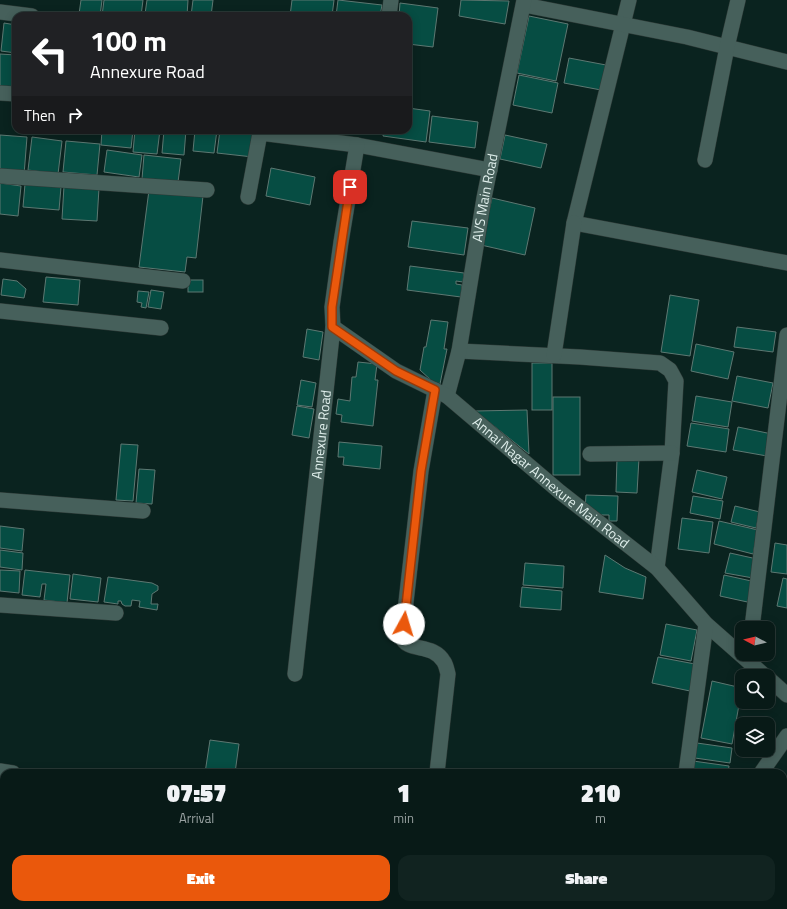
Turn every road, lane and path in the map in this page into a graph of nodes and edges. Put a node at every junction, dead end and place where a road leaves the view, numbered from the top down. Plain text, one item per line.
1 (391, 0) edge
2 (629, 0) edge
3 (738, 0) edge
4 (524, 2) edge
5 (0, 12) edge
6 (390, 12) edge
7 (12, 14) edge
8 (624, 24) junction
9 (727, 47) junction
10 (787, 62) edge
11 (0, 93) edge
12 (12, 94) edge
13 (260, 134) edge
14 (268, 134) edge
15 (357, 145) junction
16 (705, 160) dead end
17 (490, 170) junction
18 (0, 176) edge
19 (207, 190) dead end
20 (248, 197) dead end
21 (574, 223) junction
22 (0, 260) edge
23 (787, 263) edge
24 (183, 281) dead end
25 (0, 311) edge
26 (332, 327) junction
27 (161, 328) dead end
28 (787, 335) edge
29 (459, 350) junction
30 (554, 355) junction
31 (441, 393) junction
32 (672, 453) junction
33 (590, 454) dead end
34 (0, 500) edge
35 (143, 511) dead end
36 (657, 568) junction
37 (0, 605) edge
38 (116, 613) dead end
39 (753, 621) edge
40 (706, 624) junction
41 (735, 647) edge
42 (751, 661) edge
43 (758, 669) edge
44 (294, 674) dead end
45 (775, 684) edge
46 (787, 695) edge
47 (787, 736) edge
48 (437, 769) edge
49 (687, 769) edge
50 (764, 769) edge

1 - 6 street
2 - 8 street
3 - 9 street
4 - 8 street
4 - 17 street, AVS Main Road
5 - 7 street
8 - 9 street
8 - 21 street
9 - 10 street
9 - 16 street
11 - 12 street
13 - 20 street
14 - 15 street
15 - 17 street
15 - 26 street, Annexure Road
17 - 29 street, AVS Main Road
18 - 19 street
21 - 23 street
21 - 30 street
22 - 24 street
25 - 27 street
26 - 31 street
26 - 44 street, Annexure Road
28 - 39 street
29 - 30 street
29 - 31 street, AVS Main Road
30 - 32 street
31 - 36 street, Annai Nagar Annexure Main Road
31 - 48 street, AVS Main Road
32 - 33 street
32 - 36 street
34 - 35 street
36 - 40 street, Annai Nagar Annexure Main Road
37 - 38 street
40 - 41 street, Annai Nagar Annexure Main Road
40 - 49 street
42 - 43 street, Annai Nagar Annexure Main Road
45 - 46 street
47 - 50 street

